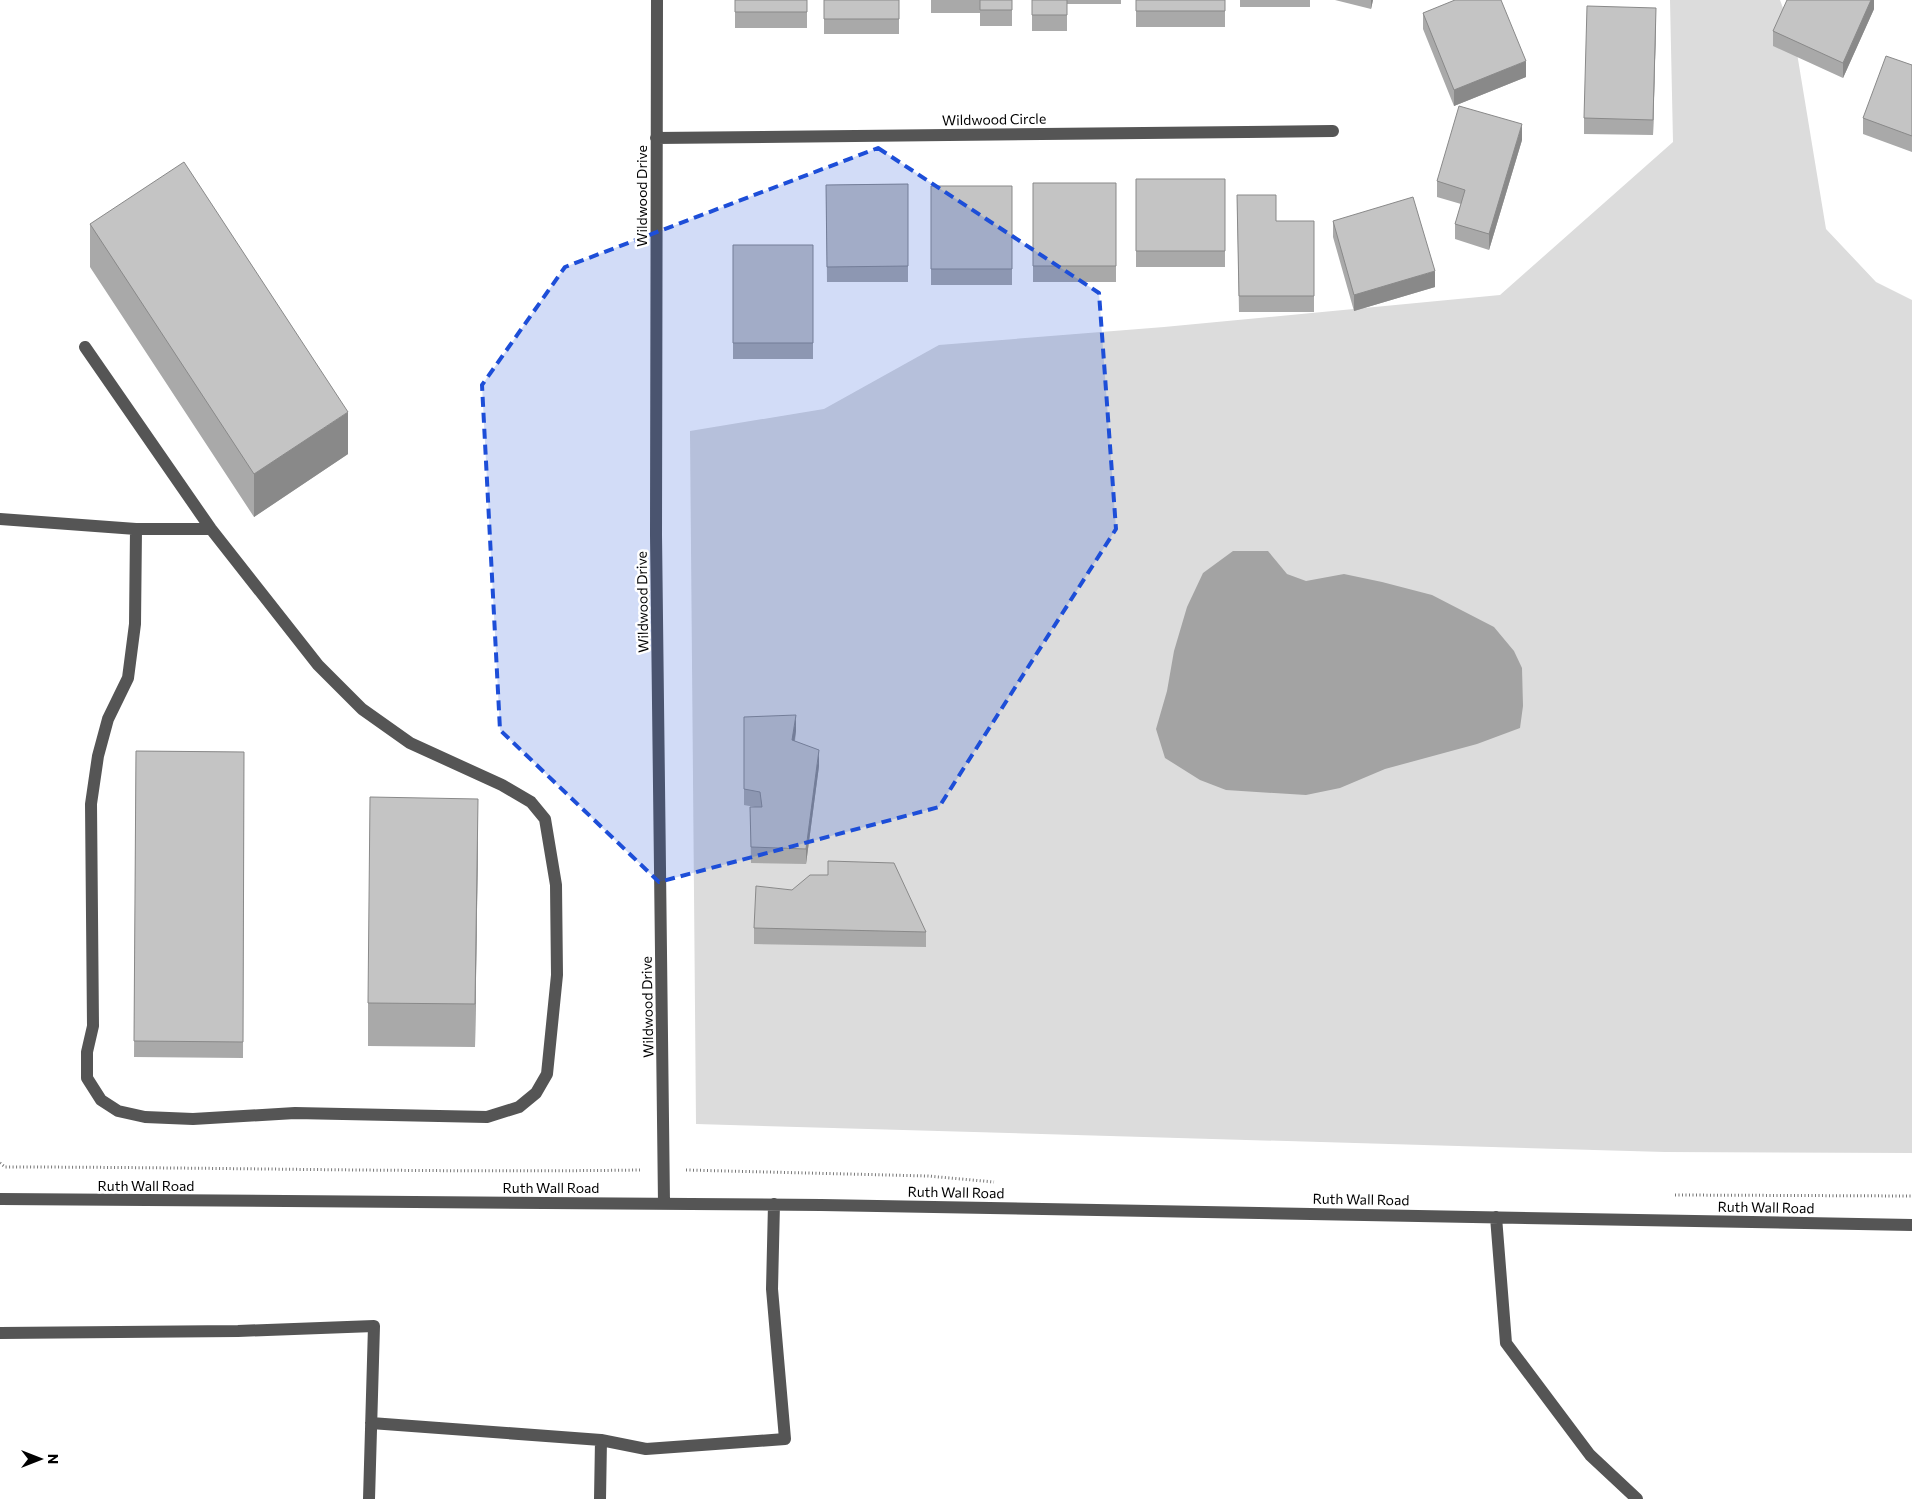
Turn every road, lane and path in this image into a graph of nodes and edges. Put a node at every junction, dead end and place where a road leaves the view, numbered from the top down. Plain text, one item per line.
1 (657, 0) edge
2 (1333, 131) dead end
3 (656, 138) junction
4 (86, 347) dead end
5 (0, 519) edge
6 (136, 529) junction
7 (211, 529) junction
8 (0, 1163) edge
9 (663, 1170) junction
10 (1002, 1183) dead end
11 (1667, 1195) dead end
12 (1912, 1196) edge
13 (0, 1199) edge
14 (664, 1203) junction
15 (774, 1204) junction
16 (1496, 1217) junction
17 (1912, 1225) edge
18 (0, 1333) edge
19 (371, 1422) junction
20 (601, 1440) junction
21 (369, 1499) edge
22 (600, 1499) edge
23 (1637, 1499) edge

1 - 3 street, Wildwood Drive
2 - 3 street, Wildwood Circle
3 - 9 street, Wildwood Drive
4 - 7 street
5 - 6 street
6 - 7 street
6 - 7 street
8 - 9 path
9 - 10 path
9 - 14 street, Wildwood Drive
11 - 12 path
13 - 14 street, Ruth Wall Road
14 - 15 street, Ruth Wall Road
15 - 16 street, Ruth Wall Road
15 - 20 street
16 - 17 street, Ruth Wall Road
16 - 23 street
18 - 19 street
19 - 20 street
19 - 21 street
20 - 22 street

